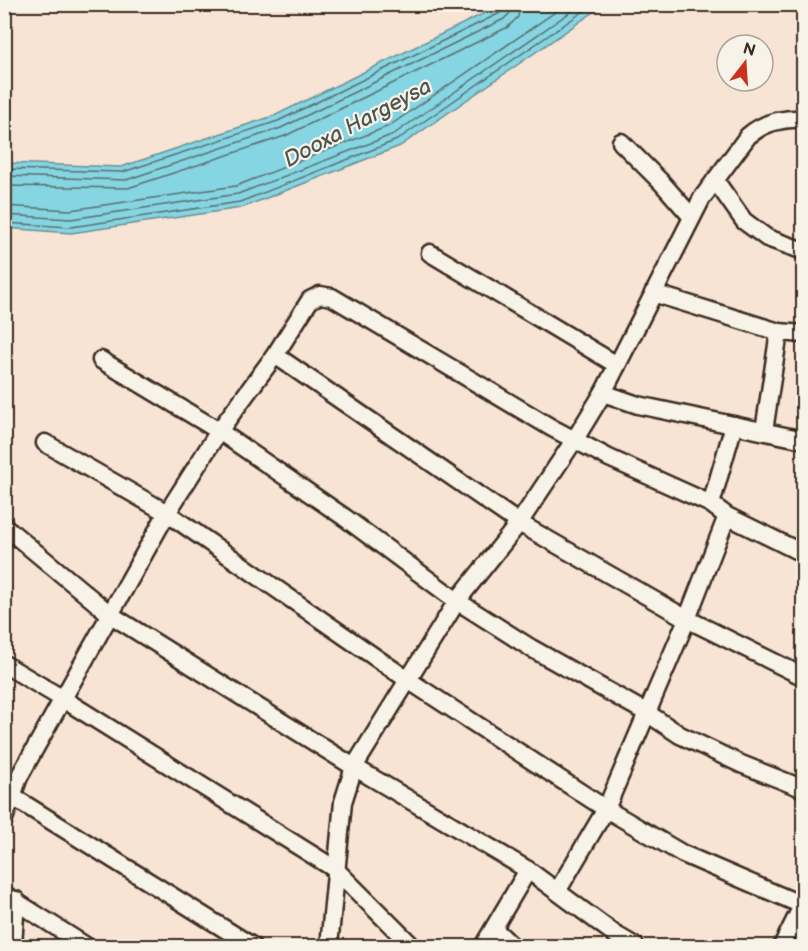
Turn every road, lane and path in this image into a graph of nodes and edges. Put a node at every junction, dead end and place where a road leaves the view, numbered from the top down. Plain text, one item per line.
1 (804, 119) edge
2 (621, 142) dead end
3 (716, 180) junction
4 (691, 216) junction
5 (804, 251) edge
6 (430, 254) dead end
7 (653, 293) junction
8 (778, 332) junction
9 (804, 334) edge
10 (275, 355) junction
11 (101, 360) dead end
12 (617, 365) junction
13 (603, 393) junction
14 (734, 425) junction
15 (219, 431) junction
16 (764, 431) junction
17 (575, 439) junction
18 (804, 440) edge
19 (45, 443) dead end
20 (711, 504) junction
21 (167, 513) junction
22 (727, 516) junction
23 (519, 523) junction
24 (4, 526) edge
25 (804, 554) edge
26 (457, 601) junction
27 (111, 615) junction
28 (687, 619) junction
29 (4, 664) edge
30 (804, 677) edge
31 (408, 680) junction
32 (63, 699) junction
33 (647, 713) junction
34 (4, 767) edge
35 (354, 767) junction
36 (19, 777) junction
37 (804, 789) edge
38 (13, 797) junction
39 (606, 810) junction
40 (4, 819) edge
41 (335, 869) junction
42 (528, 870) junction
43 (558, 890) junction
44 (10, 897) edge
45 (803, 904) edge
46 (494, 929) junction
47 (614, 941) edge
48 (13, 946) edge
49 (86, 946) edge
50 (252, 946) edge
51 (329, 946) edge
52 (412, 946) edge
53 (483, 946) edge
54 (512, 946) edge
55 (635, 946) edge
56 (782, 946) edge

1 - 3 street
2 - 4 street
3 - 4 street
3 - 5 street
4 - 7 street
6 - 12 street
7 - 8 street
7 - 12 street
8 - 9 street
8 - 16 street
10 - 15 street
10 - 17 street
10 - 23 street
11 - 15 street
12 - 13 street
13 - 14 street
13 - 17 street
14 - 16 street
14 - 20 street
15 - 21 street
15 - 26 street
16 - 18 street
17 - 20 street
17 - 23 street
19 - 21 street
20 - 22 street
21 - 27 street
21 - 31 street
22 - 25 street
22 - 28 street
23 - 26 street
23 - 28 street
24 - 27 street
26 - 31 street
26 - 33 street
27 - 32 street
27 - 35 street
28 - 30 street
28 - 33 street
29 - 32 street
31 - 35 street
31 - 39 street
32 - 36 street
32 - 41 street
33 - 37 street
33 - 39 street
34 - 36 street
35 - 41 street
35 - 42 street
36 - 38 street
38 - 40 street
38 - 50 street
39 - 43 street
39 - 45 street
41 - 51 street
41 - 52 street
42 - 43 street
42 - 46 street
43 - 47 street
44 - 48 street
44 - 49 street
45 - 56 street
46 - 53 street
46 - 54 street
47 - 55 street

